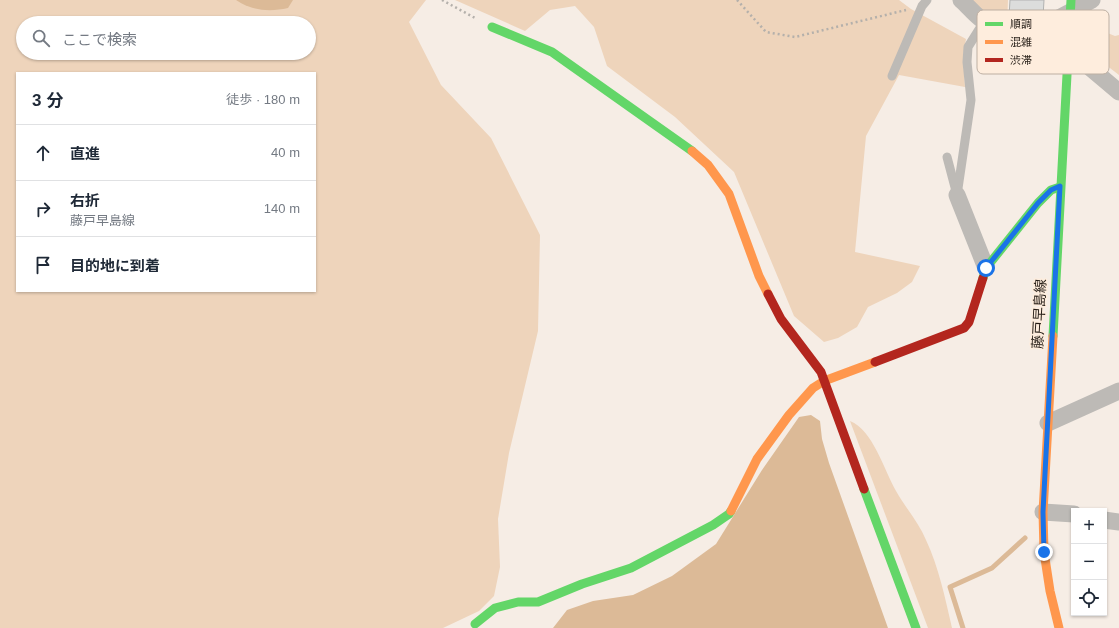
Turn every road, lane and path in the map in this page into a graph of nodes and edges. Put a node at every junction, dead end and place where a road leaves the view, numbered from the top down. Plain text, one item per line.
1 (442, 0) edge
2 (737, 0) edge
3 (961, 0) edge
4 (1092, 0) edge
5 (924, 3) edge
6 (1071, 6) edge
7 (977, 14) edge
8 (492, 27) joint
9 (977, 32) edge
10 (1066, 74) edge
11 (1098, 74) edge
12 (892, 76) dead end
13 (1119, 92) edge
14 (947, 157) dead end
15 (1060, 186) junction
16 (957, 195) junction
17 (986, 268) junction
18 (824, 381) junction
19 (1119, 391) edge
20 (1048, 423) junction
21 (1043, 512) junction
22 (1071, 514) edge
23 (1107, 520) edge
24 (1119, 522) edge
25 (475, 624) dead end
26 (916, 628) edge
27 (1059, 628) edge

1 - 8 path
2 - 5 path
3 - 7 street
4 - 6 street
5 - 12 lane
8 - 18 street
9 - 16 lane
10 - 15 street, 藤戸早島線
11 - 13 street
14 - 16 lane
15 - 17 street
15 - 20 street, 藤戸早島線
16 - 17 street
17 - 18 street
18 - 25 street
18 - 26 street
19 - 20 street
20 - 21 street, 藤戸早島線
21 - 22 street
21 - 27 street, 藤戸早島線
23 - 24 street

